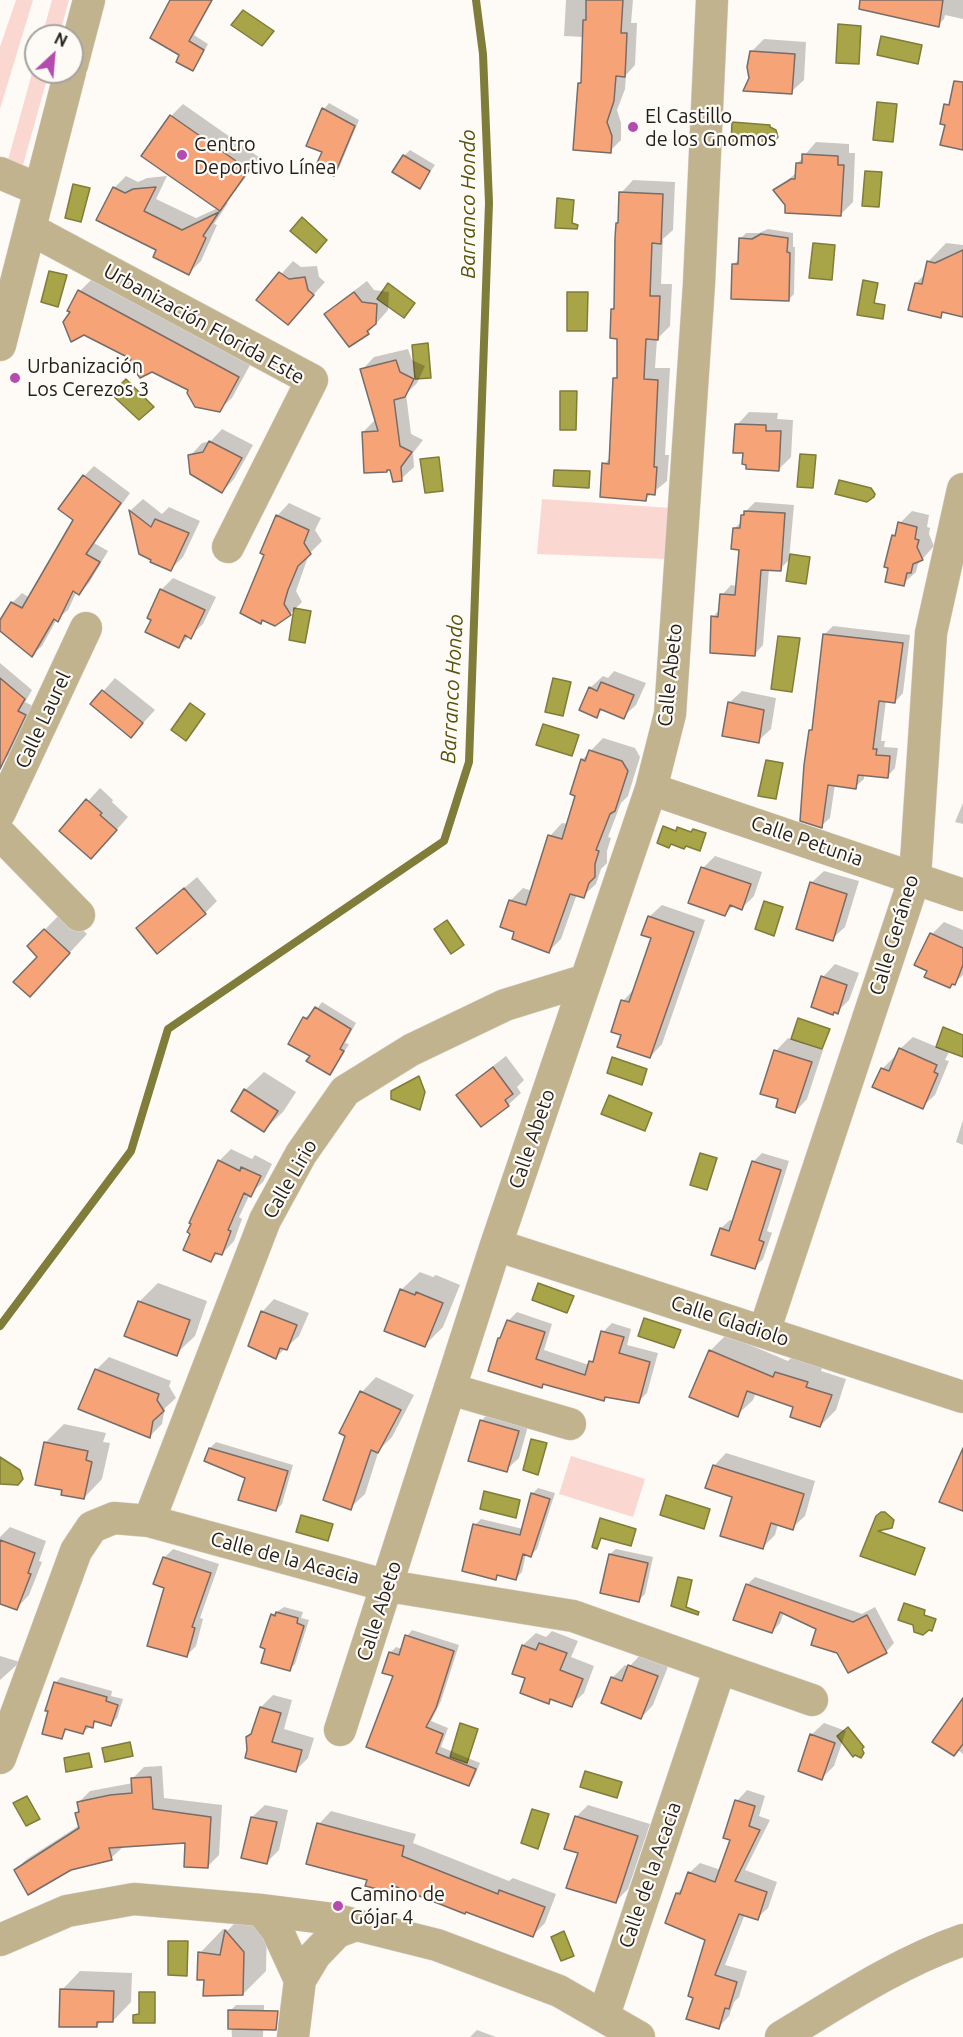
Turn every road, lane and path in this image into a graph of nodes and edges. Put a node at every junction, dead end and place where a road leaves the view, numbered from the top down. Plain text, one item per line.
1 (89, 0) edge
2 (712, 0) edge
3 (83, 24) edge
4 (67, 84) edge
5 (0, 173) edge
6 (40, 190) junction
7 (30, 230) junction
8 (0, 345) edge
9 (963, 489) edge
10 (228, 547) dead end
11 (86, 628) dead end
12 (651, 789) junction
13 (0, 812) edge
14 (0, 834) edge
15 (915, 877) junction
16 (963, 895) edge
17 (79, 915) dead end
18 (586, 980) junction
19 (496, 1245) junction
20 (764, 1332) junction
21 (450, 1389) junction
22 (963, 1397) edge
23 (570, 1424) dead end
24 (149, 1521) junction
25 (388, 1586) junction
26 (720, 1668) junction
27 (812, 1700) dead end
28 (340, 1730) dead end
29 (0, 1758) edge
30 (261, 1910) junction
31 (356, 1925) junction
32 (0, 1940) edge
33 (963, 1940) edge
34 (300, 1980) junction
35 (604, 2015) junction
36 (294, 2037) edge
37 (639, 2037) edge
38 (781, 2037) edge

1 - 3 street
2 - 12 street, Calle Abeto
4 - 6 street
5 - 6 street
6 - 7 street
7 - 8 street
7 - 10 street, Urbanización Florida Este
9 - 15 street, Calle Geráneo
11 - 13 street, Calle Laurel
12 - 15 street, Calle Petunia
12 - 18 street, Calle Abeto
14 - 17 street
15 - 16 street, Calle Petunia
15 - 20 street, Calle Geráneo
18 - 19 street, Calle Abeto
18 - 24 street, Calle Lirio
19 - 20 street, Calle Gladiolo
19 - 21 street, Calle Abeto
20 - 22 street, Calle Gladiolo
21 - 23 street
21 - 25 street, Calle Abeto
24 - 25 street, Calle de la Acacia
24 - 29 street, Calle de la Acacia
25 - 26 street, Calle de la Acacia
25 - 28 street, Calle Abeto
26 - 27 street, Calle de la Acacia
26 - 35 street, Calle de la Acacia
30 - 31 street
30 - 32 street
30 - 34 street
31 - 34 street
31 - 35 street
33 - 38 street
34 - 36 street
35 - 37 street

